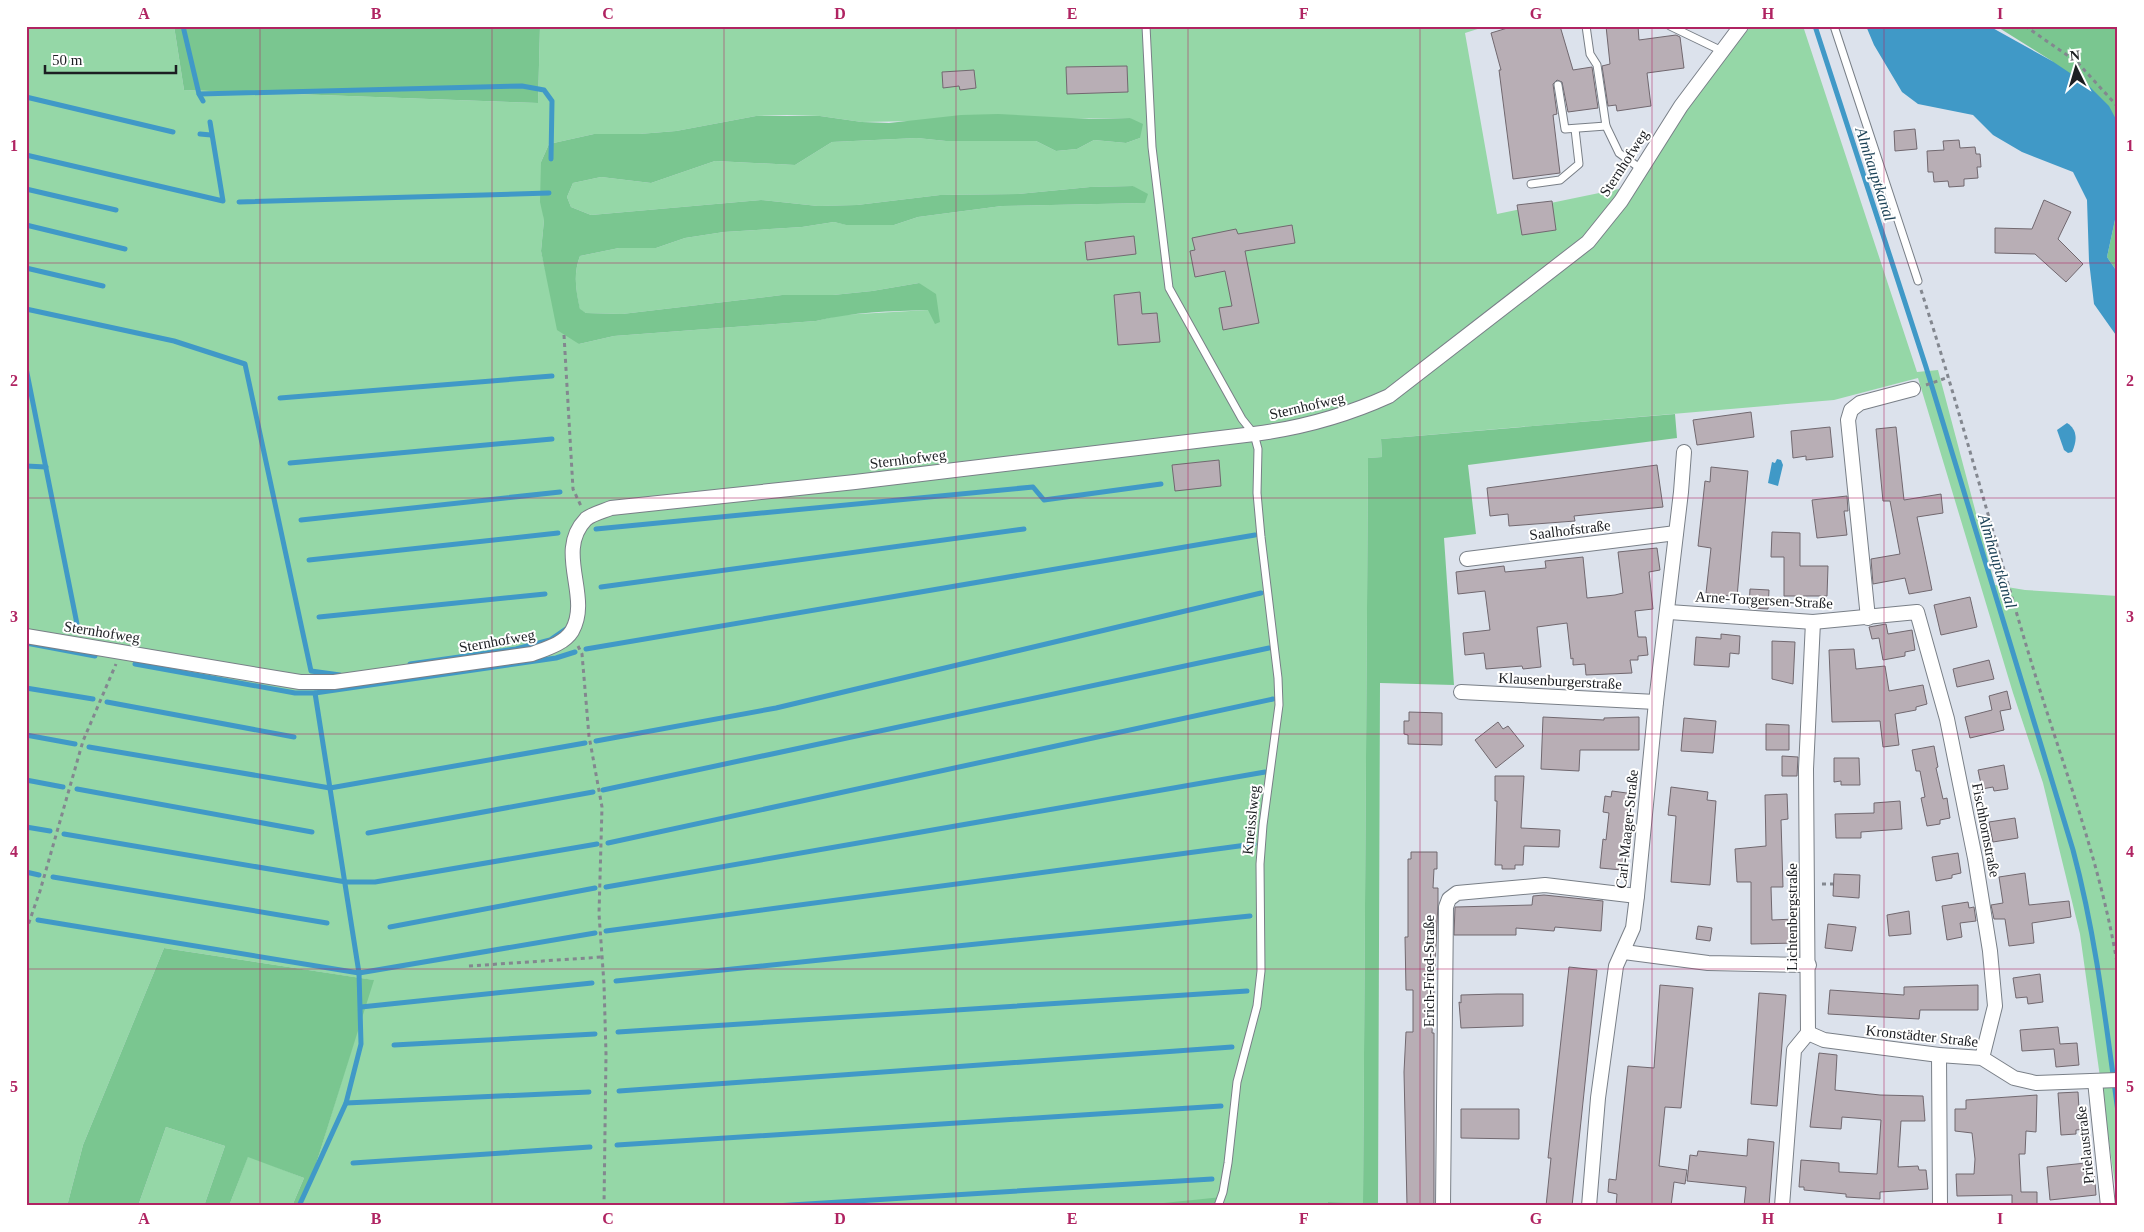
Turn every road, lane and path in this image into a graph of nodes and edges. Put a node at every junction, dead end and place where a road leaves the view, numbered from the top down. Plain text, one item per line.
1 (1146, 26) edge
2 (1586, 26) edge
3 (1670, 26) edge
4 (1741, 26) edge
5 (1834, 26) edge
6 (2025, 26) edge
7 (1722, 51) junction
8 (1558, 85) dead end
9 (2118, 107) edge
10 (1606, 126) junction
11 (1575, 129) junction
12 (1641, 169) junction
13 (1531, 184) dead end
14 (1918, 281) joint
15 (564, 335) dead end
16 (1950, 378) junction
17 (1913, 390) joint
18 (1254, 434) junction
19 (1684, 452) dead end
20 (587, 518) junction
21 (1676, 533) junction
22 (1467, 559) dead end
23 (1668, 612) junction
24 (1917, 612) joint
25 (1868, 618) junction
26 (1812, 622) junction
27 (572, 632) junction
28 (26, 636) edge
29 (119, 651) junction
30 (1461, 692) dead end
31 (1656, 702) junction
32 (1637, 896) junction
33 (26, 931) edge
34 (1624, 952) junction
35 (602, 957) junction
36 (1809, 965) junction
37 (469, 966) dead end
38 (2118, 969) edge
39 (1808, 1033) junction
40 (1939, 1055) junction
41 (1982, 1058) junction
42 (2118, 1080) edge
43 (2095, 1081) junction
44 (604, 1206) edge
45 (1218, 1206) edge
46 (1443, 1206) edge
47 (1589, 1206) edge
48 (1782, 1206) edge
49 (1940, 1206) edge
50 (2108, 1206) edge

1 - 18 lane
2 - 10 lane
3 - 7 lane
4 - 7 street, Sternhofweg
5 - 14 lane
6 - 9 path
7 - 12 street, Sternhofweg
8 - 11 lane
10 - 11 lane
10 - 12 lane
11 - 13 lane
12 - 18 street, Sternhofweg
14 - 16 path
15 - 20 path
16 - 17 path
16 - 38 path
17 - 25 street
18 - 20 street, Sternhofweg
18 - 45 lane, Kneisslweg
19 - 21 street, Carl-Maager-Straße
20 - 27 street
21 - 22 street, Saalhofstraße
21 - 23 street, Carl-Maager-Straße
23 - 26 street, Arne-Torgersen-Straße
23 - 31 street, Carl-Maager-Straße
24 - 25 street, Arne-Torgersen-Straße
24 - 41 street, Fischhornstraße
25 - 26 street, Arne-Torgersen-Straße
26 - 36 street, Lichtenbergstraße
27 - 29 street, Sternhofweg
27 - 35 path
28 - 29 street, Sternhofweg
29 - 33 path
30 - 31 street, Klausenburgerstraße
31 - 32 street, Carl-Maager-Straße
32 - 34 street, Carl-Maager-Straße
32 - 46 street, Erich-Fried-Straße
34 - 36 street
34 - 47 street, Carl-Maager-Straße
35 - 37 path
35 - 44 path
36 - 39 street, Lichtenbergstraße
39 - 40 street, Kronstädter Straße
39 - 48 street
40 - 41 street, Kronstädter Straße
40 - 49 street
41 - 43 street, Kronstädter Straße
42 - 43 street, Kronstädter Straße
43 - 50 street, Prielaustraße

